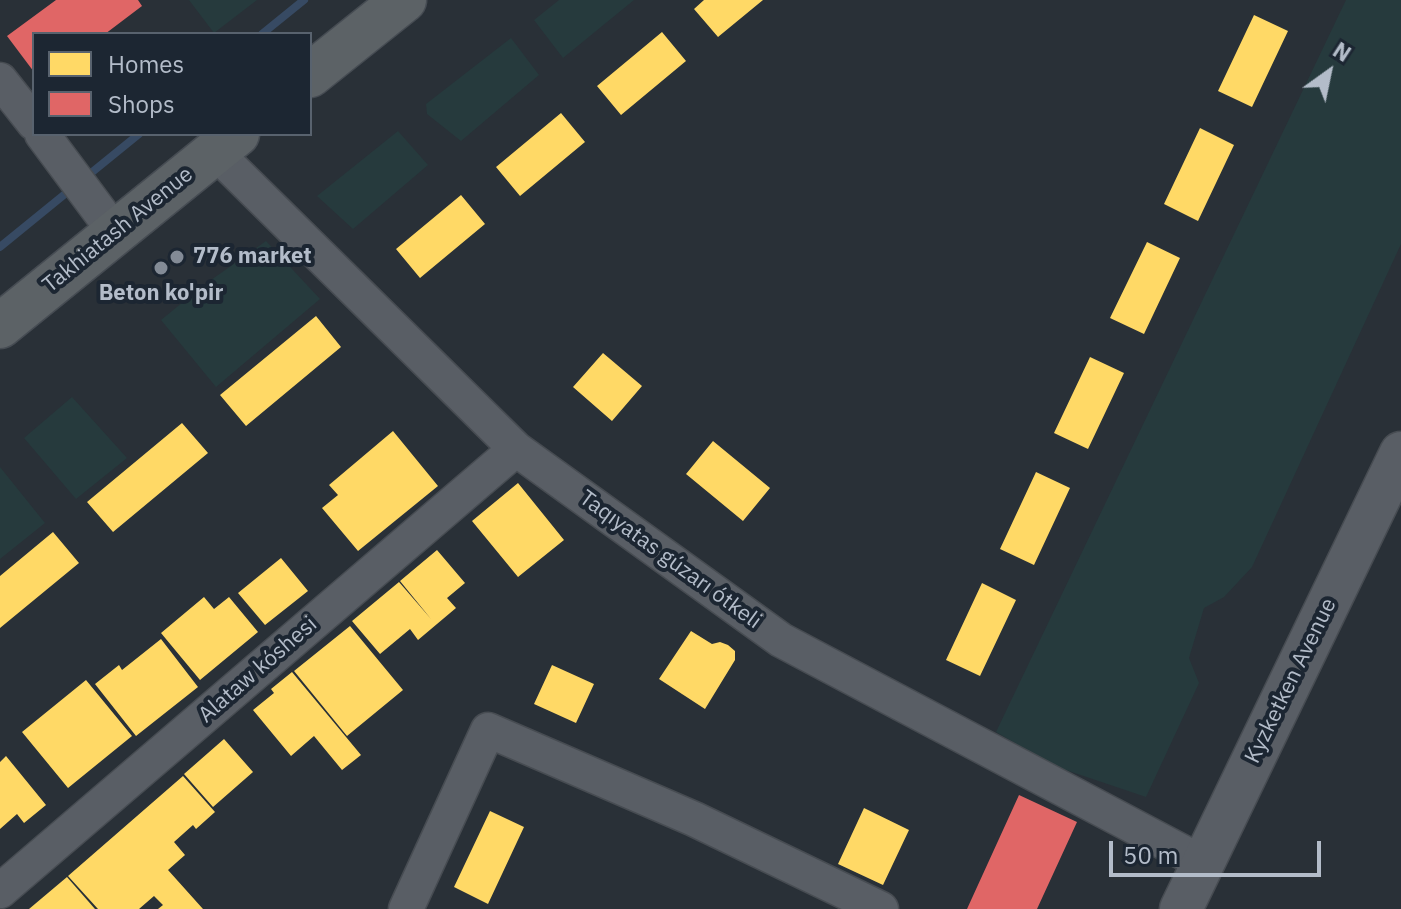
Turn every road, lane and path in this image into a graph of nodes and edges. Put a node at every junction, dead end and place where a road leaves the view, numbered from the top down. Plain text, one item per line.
1 (404, 0) edge
2 (312, 73) edge
3 (0, 80) edge
4 (32, 120) edge
5 (43, 136) edge
6 (226, 143) edge
7 (115, 232) junction
8 (0, 326) edge
9 (516, 449) junction
10 (1401, 453) edge
11 (1203, 863) junction
12 (0, 891) edge
13 (406, 909) edge
14 (881, 909) edge
15 (1181, 909) edge

1 - 2 highway
3 - 4 street
5 - 7 street
6 - 7 highway, Takhiatash Avenue
6 - 9 street, Taqıyatas gúzarı ótkeli
7 - 8 highway, Takhiatash Avenue
9 - 11 street, Taqıyatas gúzarı ótkeli
9 - 12 street, Alataw kóshesi
10 - 11 street, Kyzketken Avenue
11 - 15 street, Kyzketken Avenue
13 - 14 street

